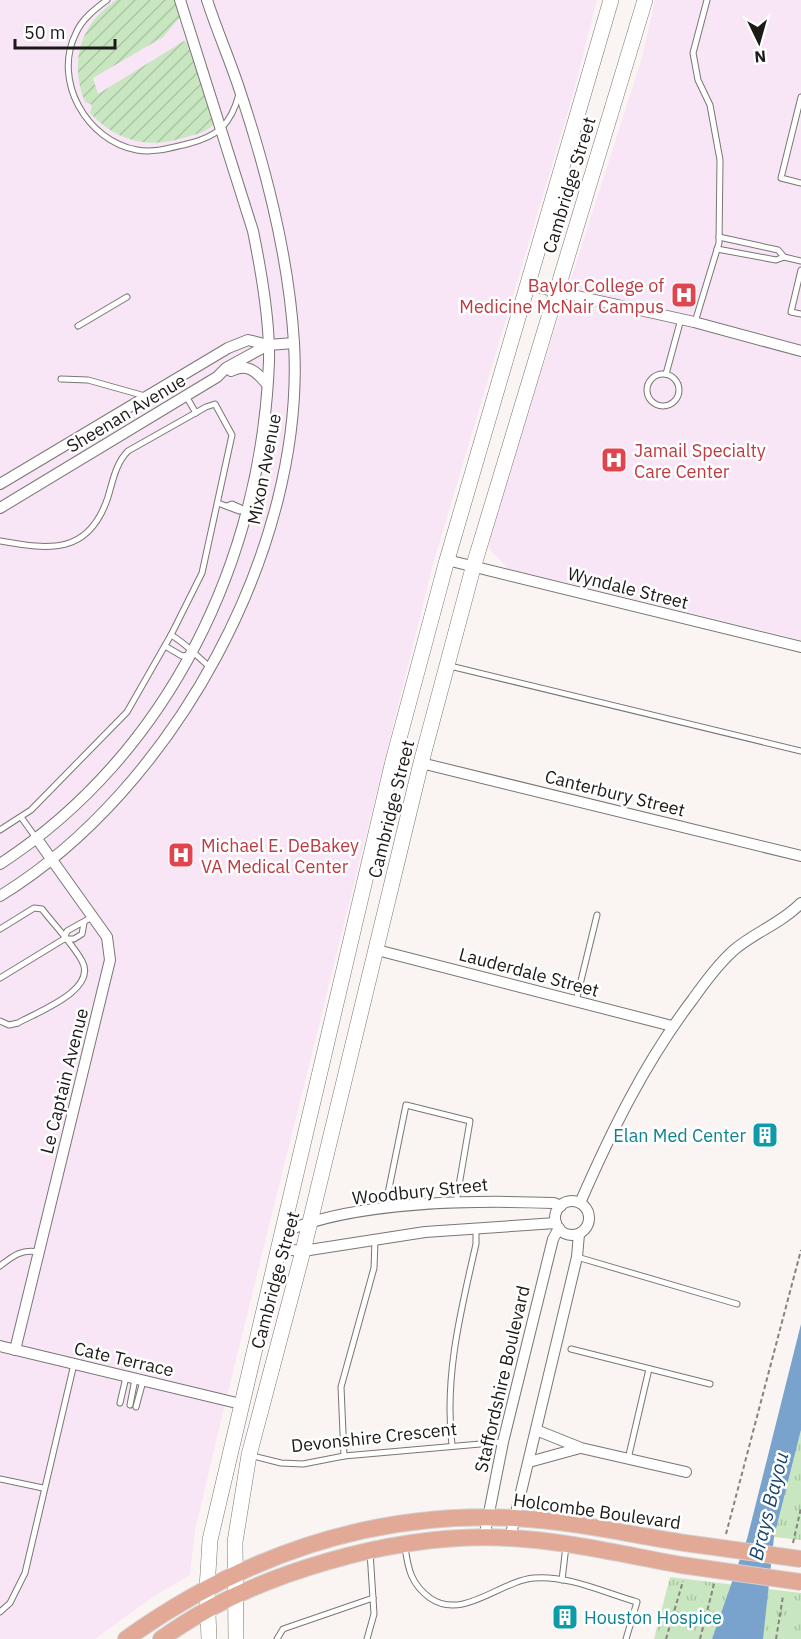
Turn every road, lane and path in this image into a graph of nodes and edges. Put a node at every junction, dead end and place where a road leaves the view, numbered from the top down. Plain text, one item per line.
1 (106, 0) edge
2 (180, 0) edge
3 (207, 0) edge
4 (611, 0) edge
5 (645, 0) edge
6 (707, 0) edge
7 (240, 91) junction
8 (801, 96) edge
9 (221, 130) junction
10 (801, 183) edge
11 (719, 237) junction
12 (717, 249) junction
13 (784, 257) junction
14 (801, 261) edge
15 (801, 270) edge
16 (526, 285) junction
17 (557, 291) junction
18 (127, 297) dead end
19 (801, 314) edge
20 (681, 319) junction
21 (694, 322) junction
22 (78, 326) dead end
23 (294, 343) junction
24 (268, 345) junction
25 (801, 351) edge
26 (666, 374) junction
27 (218, 377) junction
28 (61, 379) dead end
29 (266, 383) junction
30 (145, 396) junction
31 (186, 396) junction
32 (196, 413) junction
33 (0, 484) edge
34 (218, 504) junction
35 (0, 508) edge
36 (245, 510) junction
37 (0, 541) edge
38 (447, 560) junction
39 (473, 568) junction
40 (171, 635) junction
41 (165, 646) junction
42 (801, 647) edge
43 (192, 653) junction
44 (447, 665) junction
45 (210, 667) junction
46 (801, 751) edge
47 (421, 763) junction
48 (21, 817) junction
49 (0, 830) edge
50 (37, 839) junction
51 (801, 856) edge
52 (51, 859) junction
53 (0, 864) edge
54 (0, 896) edge
55 (801, 903) edge
56 (597, 915) dead end
57 (88, 920) junction
58 (0, 929) edge
59 (64, 939) junction
60 (376, 950) junction
61 (0, 978) edge
62 (576, 1001) junction
63 (0, 1021) edge
64 (672, 1026) junction
65 (456, 1203) junction
66 (580, 1203) junction
67 (386, 1206) junction
68 (561, 1206) junction
69 (310, 1221) junction
70 (557, 1226) junction
71 (476, 1228) junction
72 (284, 1232) junction
73 (579, 1234) junction
74 (375, 1240) junction
75 (280, 1250) junction
76 (801, 1250) edge
77 (303, 1251) junction
78 (38, 1252) junction
79 (577, 1257) junction
80 (0, 1266) edge
81 (736, 1304) dead end
82 (0, 1346) edge
83 (571, 1349) dead end
84 (15, 1350) junction
85 (74, 1364) junction
86 (649, 1369) junction
87 (134, 1379) junction
88 (710, 1384) dead end
89 (120, 1403) dead end
90 (241, 1404) junction
91 (129, 1405) dead end
92 (136, 1407) dead end
93 (536, 1430) junction
94 (503, 1442) junction
95 (452, 1445) junction
96 (581, 1448) junction
97 (249, 1455) junction
98 (344, 1456) junction
99 (628, 1459) junction
100 (528, 1462) junction
101 (686, 1472) dead end
102 (0, 1479) edge
103 (43, 1488) junction
104 (801, 1508) edge
105 (488, 1517) junction
106 (515, 1518) junction
107 (726, 1536) dead end
108 (484, 1538) junction
109 (510, 1538) junction
110 (793, 1538) dead end
111 (404, 1545) junction
112 (566, 1545) junction
113 (370, 1551) junction
114 (801, 1559) edge
115 (682, 1571) junction
116 (234, 1573) junction
117 (562, 1580) junction
118 (714, 1581) dead end
119 (801, 1582) edge
120 (207, 1589) junction
121 (234, 1597) junction
122 (373, 1598) junction
123 (207, 1611) junction
124 (0, 1612) edge
125 (126, 1639) edge
126 (161, 1639) edge
127 (209, 1639) edge
128 (236, 1639) edge
129 (277, 1639) edge
130 (367, 1639) edge
131 (626, 1639) edge
132 (666, 1639) edge
133 (700, 1639) edge

1 - 9 lane
2 - 9 street, Mixon Avenue
3 - 7 street, Mixon Avenue
4 - 16 street, Cambridge Street
5 - 17 street, Cambridge Street
6 - 11 lane
7 - 9 lane
7 - 23 street, Mixon Avenue
8 - 10 lane
9 - 24 street, Mixon Avenue
11 - 12 lane
11 - 13 lane
12 - 13 lane
12 - 21 lane
13 - 14 lane
15 - 19 lane
16 - 17 street
16 - 38 street, Cambridge Street
17 - 20 street
17 - 39 street, Cambridge Street
18 - 22 lane
20 - 21 street
20 - 26 lane
21 - 25 street
23 - 24 street, Sheenan Avenue
23 - 45 street, Mixon Avenue
24 - 27 street, Sheenan Avenue
24 - 29 street, Mixon Avenue
24 - 30 street, Sheenan Avenue
26 - 26 lane
27 - 29 street
27 - 31 street, Sheenan Avenue
28 - 30 lane
29 - 36 street, Mixon Avenue
30 - 33 street, Sheenan Avenue
31 - 32 lane
31 - 35 street, Sheenan Avenue
32 - 34 lane
32 - 37 lane
34 - 36 lane
34 - 40 lane
36 - 43 street, Mixon Avenue
38 - 39 street, Wyndale Street
38 - 72 street, Cambridge Street
39 - 42 street, Wyndale Street
39 - 44 street, Cambridge Street
40 - 41 lane
40 - 43 lane
41 - 43 lane
41 - 48 lane
43 - 45 lane
43 - 50 street, Mixon Avenue
44 - 46 lane
44 - 47 street, Cambridge Street
45 - 52 street, Mixon Avenue
47 - 51 street, Canterbury Street
47 - 60 street, Cambridge Street
48 - 49 lane
48 - 50 lane
50 - 52 street, Le Captain Avenue
50 - 53 street, Mixon Avenue
52 - 54 street, Mixon Avenue
52 - 57 street, Le Captain Avenue
55 - 64 street
56 - 62 lane
57 - 59 lane
57 - 59 lane
57 - 78 street, Le Captain Avenue
58 - 59 lane
59 - 61 lane
59 - 63 lane
60 - 62 street, Lauderdale Street
60 - 69 street, Cambridge Street
62 - 64 street, Lauderdale Street
64 - 66 street
65 - 67 street, Woodbury Street
65 - 67 lane
65 - 68 street, Woodbury Street
66 - 68 street
66 - 73 street
67 - 69 street, Woodbury Street
68 - 70 street
69 - 72 street, Woodbury Street
69 - 77 street, Cambridge Street
70 - 71 street
70 - 73 street
70 - 94 street, Staffordshire Boulevard
71 - 74 street
71 - 95 lane
72 - 75 street, Cambridge Street
73 - 79 street
74 - 77 street
74 - 98 lane
75 - 77 street
75 - 90 street, Cambridge Street
76 - 107 path
77 - 97 street, Cambridge Street
78 - 80 lane
78 - 84 street, Le Captain Avenue
79 - 81 lane
79 - 93 street
82 - 84 street, Cate Terrace
83 - 86 lane
84 - 85 street, Cate Terrace
85 - 87 street, Cate Terrace
85 - 103 lane
86 - 88 lane
86 - 99 lane
87 - 89 lane
87 - 90 street, Cate Terrace
87 - 91 lane
87 - 92 lane
90 - 120 street, Cambridge Street
93 - 96 street
93 - 100 street
94 - 95 lane, Devonshire Crescent
94 - 105 street, Staffordshire Boulevard
95 - 98 lane, Devonshire Crescent
96 - 99 street
96 - 100 street
97 - 98 lane, Devonshire Crescent
97 - 116 street, Cambridge Street
99 - 101 street
100 - 106 street
102 - 103 lane
103 - 124 lane
104 - 110 path
105 - 106 main road, Holcombe Boulevard
105 - 108 street, Staffordshire Boulevard
105 - 116 main road, Holcombe Boulevard
106 - 109 street
106 - 114 main road, Holcombe Boulevard, bridge
108 - 109 main road
108 - 111 main road
109 - 112 main road
111 - 113 main road
111 - 117 lane
112 - 115 main road
112 - 117 lane
113 - 121 main road
113 - 122 lane
115 - 119 main road, bridge
115 - 132 path
116 - 120 main road, Holcombe Boulevard
116 - 121 street, Cambridge Street
117 - 131 lane
118 - 133 path
120 - 123 street, Cambridge Street
120 - 125 main road, Holcombe Boulevard
121 - 123 main road
121 - 128 street, Cambridge Street
122 - 129 lane
122 - 130 lane
123 - 126 main road
123 - 127 street, Cambridge Street

